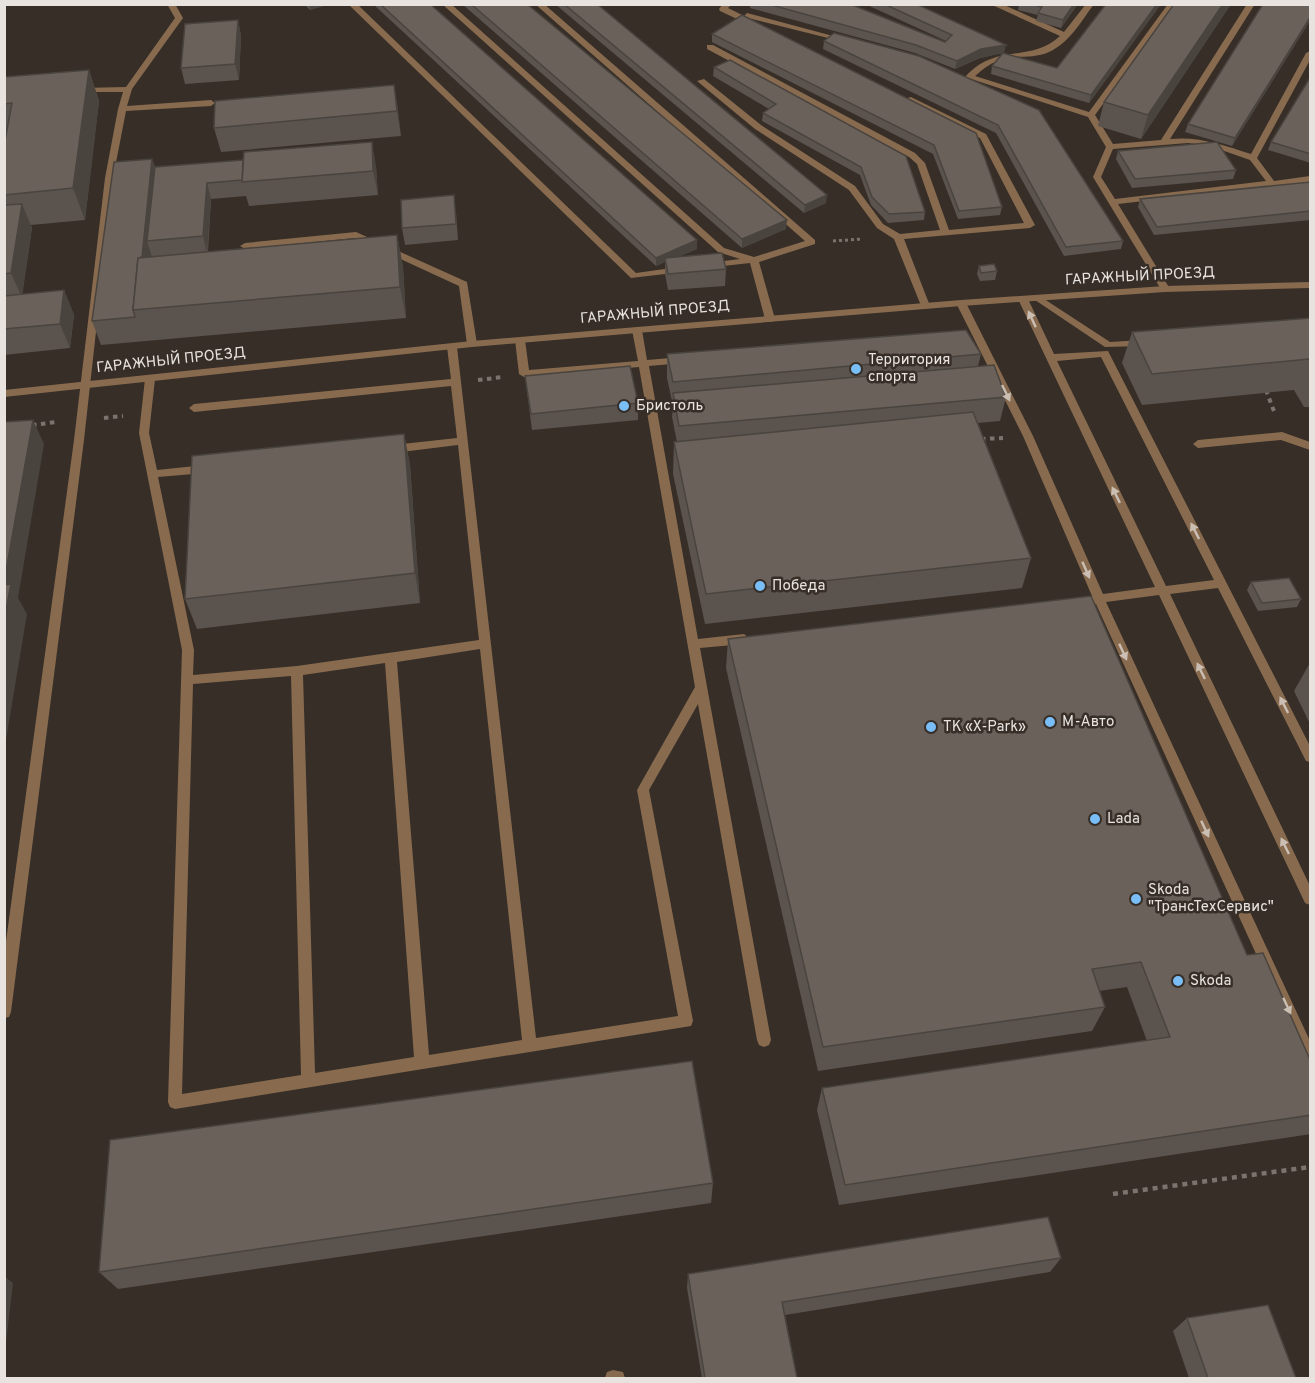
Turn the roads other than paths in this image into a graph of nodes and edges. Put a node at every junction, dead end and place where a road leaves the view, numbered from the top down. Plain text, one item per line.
1 (171, 4) edge
2 (352, 4) edge
3 (446, 4) edge
4 (539, 4) edge
5 (994, 4) edge
6 (1090, 4) edge
7 (1172, 4) edge
8 (1251, 4) edge
9 (726, 7) edge
10 (1007, 7) edge
11 (765, 29) edge
12 (1066, 36) junction
13 (850, 42) edge
14 (710, 47) dead end
15 (1311, 53) edge
16 (958, 73) edge
17 (969, 77) junction
18 (701, 81) dead end
19 (128, 89) junction
20 (74, 90) edge
21 (900, 95) edge
22 (210, 103) dead end
23 (122, 109) junction
24 (1091, 115) junction
25 (1164, 142) junction
26 (1110, 147) junction
27 (1253, 158) junction
28 (1311, 179) edge
29 (1272, 184) junction
30 (1112, 202) junction
31 (945, 232) junction
32 (898, 237) junction
33 (245, 246) edge
34 (754, 260) junction
35 (699, 268) edge
36 (688, 269) edge
37 (1311, 285) edge
38 (1165, 289) junction
39 (1038, 298) junction
40 (1023, 299) junction
41 (961, 303) junction
42 (925, 306) junction
43 (770, 319) junction
44 (637, 330) junction
45 (976, 334) junction
46 (965, 335) edge
47 (520, 340) junction
48 (1155, 342) edge
49 (472, 344) junction
50 (452, 347) junction
51 (1051, 358) junction
52 (691, 359) edge
53 (643, 363) junction
54 (150, 379) junction
55 (456, 382) junction
56 (86, 385) junction
57 (4, 394) edge
58 (194, 408) dead end
59 (463, 441) junction
60 (1197, 444) dead end
61 (1311, 446) edge
62 (382, 450) edge
63 (220, 467) edge
64 (151, 474) junction
65 (1221, 583) junction
66 (1162, 590) junction
67 (1099, 599) junction
68 (1076, 602) edge
69 (759, 637) edge
70 (486, 644) junction
71 (694, 644) junction
72 (391, 658) junction
73 (297, 670) junction
74 (187, 680) junction
75 (701, 687) junction
76 (1311, 757) edge
77 (1305, 876) edge
78 (1311, 899) edge
79 (4, 1012) edge
80 (764, 1040) dead end
81 (530, 1046) junction
82 (1311, 1056) edge
83 (422, 1063) junction
84 (308, 1081) junction

1 - 19 street
2 - 36 street
3 - 34 street
4 - 34 street
5 - 10 street
6 - 12 street
7 - 24 street
8 - 25 street
9 - 11 street
9 - 13 street
10 - 12 street
12 - 17 street
14 - 31 street
15 - 27 street
16 - 17 street
17 - 24 street
18 - 32 street
19 - 20 street
19 - 23 street
21 - 31 street
22 - 23 street
23 - 56 street
24 - 26 street
25 - 26 street
25 - 27 street
26 - 30 street
27 - 29 street
28 - 29 street
29 - 30 street
30 - 38 street
31 - 32 street
32 - 42 street
33 - 49 street
34 - 35 street
34 - 43 street
37 - 38 street, ГАРАЖНЫЙ ПРОЕЗД
38 - 39 street, ГАРАЖНЫЙ ПРОЕЗД
39 - 40 street, ГАРАЖНЫЙ ПРОЕЗД
39 - 48 street
40 - 41 street, ГАРАЖНЫЙ ПРОЕЗД
51 -> 40 street
41 - 42 street, ГАРАЖНЫЙ ПРОЕЗД
41 - 45 street
42 - 43 street, ГАРАЖНЫЙ ПРОЕЗД
43 - 44 street, ГАРАЖНЫЙ ПРОЕЗД
44 - 47 street, ГАРАЖНЫЙ ПРОЕЗД
44 - 53 street
45 - 46 street
45 -> 67 street
47 - 49 street, ГАРАЖНЫЙ ПРОЕЗД
47 - 53 street
49 - 50 street, ГАРАЖНЫЙ ПРОЕЗД
50 - 54 street, ГАРАЖНЫЙ ПРОЕЗД
50 - 55 street
65 -> 51 street
66 -> 51 street
52 - 53 street
53 - 71 street
54 - 56 street, ГАРАЖНЫЙ ПРОЕЗД
54 - 64 street
55 - 58 street
55 - 59 street
56 - 57 street, ГАРАЖНЫЙ ПРОЕЗД
56 - 79 street
59 - 62 street
59 - 70 street
60 - 61 street
63 - 64 street
64 - 74 street
65 - 66 street
76 -> 65 street
66 - 67 street
77 -> 66 street
67 - 68 street
67 -> 82 street
69 - 71 street
70 - 72 street
70 - 81 street
71 - 75 street
72 - 73 street
72 - 83 street
73 - 74 street
73 - 84 street
74 - 84 street
75 - 80 street
75 - 81 street
77 - 78 street
81 - 83 street
83 - 84 street

